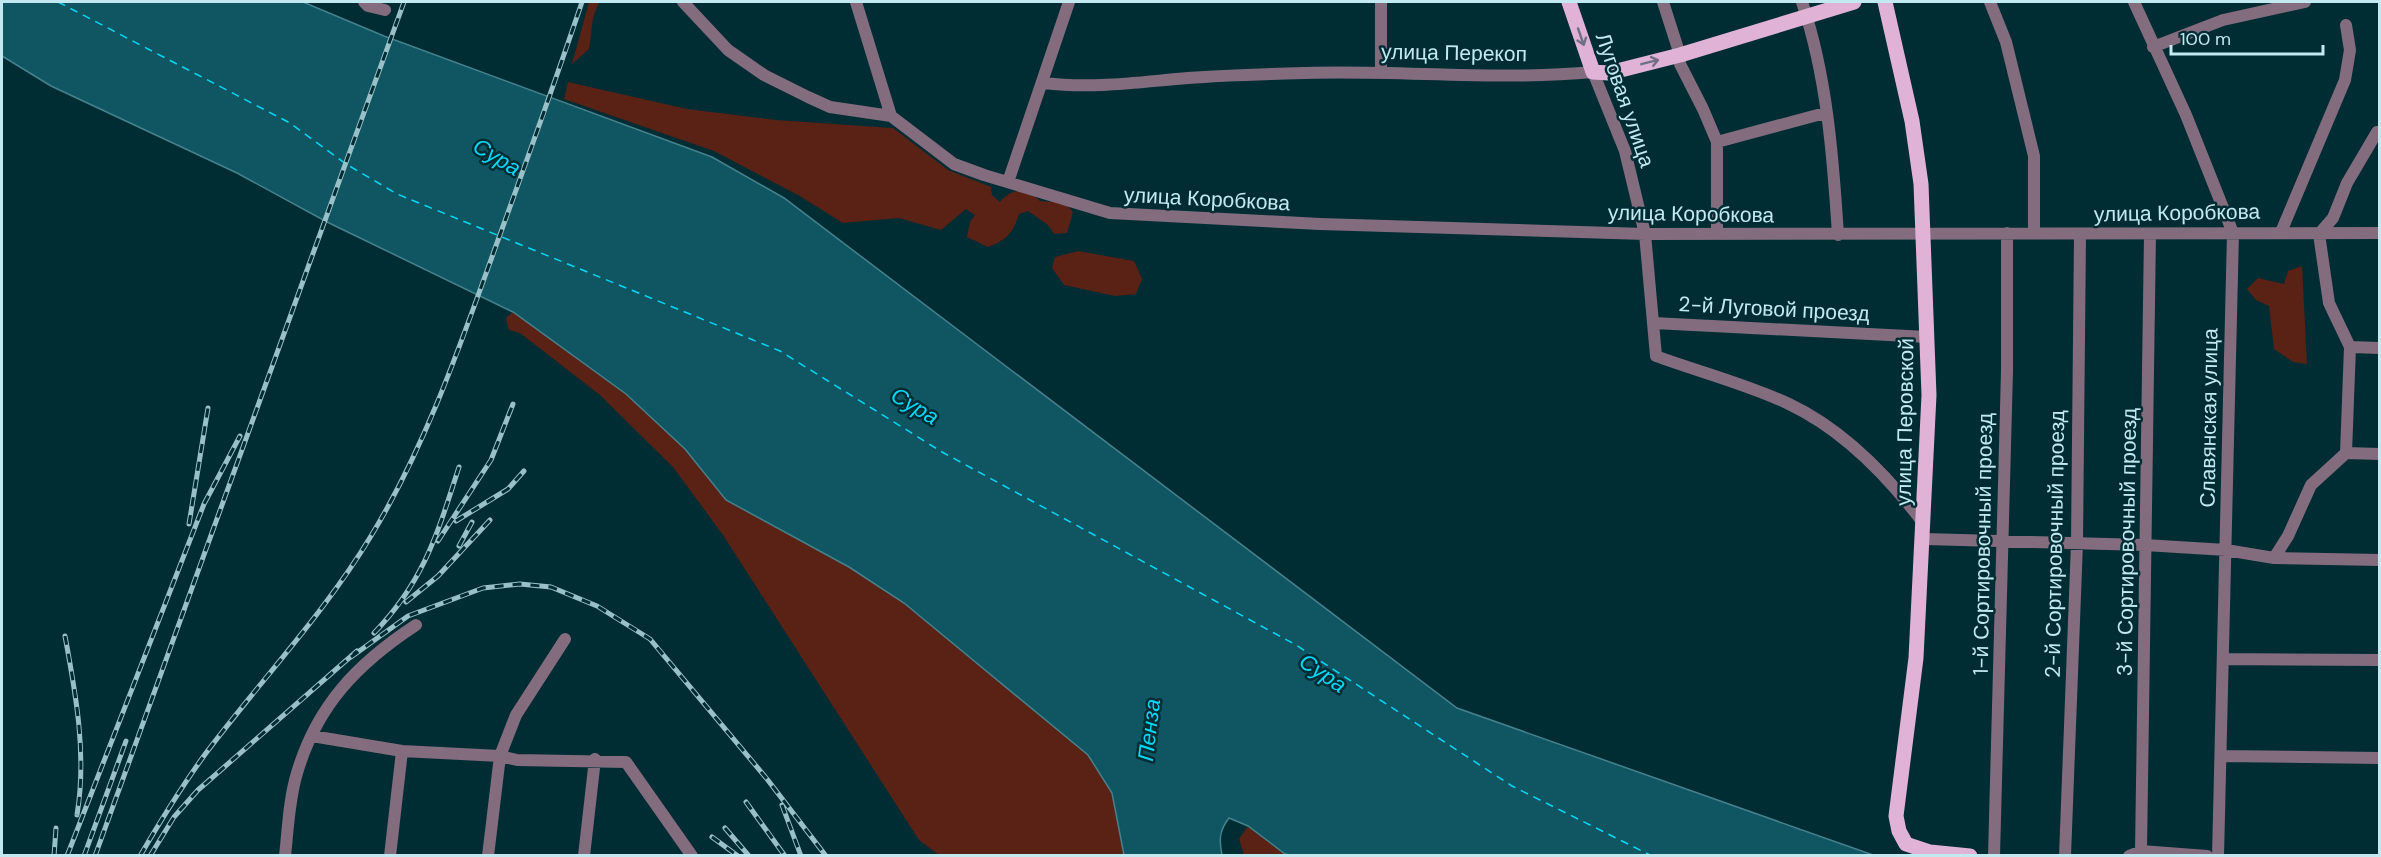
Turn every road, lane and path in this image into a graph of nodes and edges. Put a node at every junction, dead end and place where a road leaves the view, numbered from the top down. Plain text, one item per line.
1 (364, 2) edge
2 (683, 2) edge
3 (856, 2) edge
4 (1069, 2) edge
5 (1381, 2) edge
6 (1569, 2) edge
7 (1663, 2) edge
8 (1854, 2) edge
9 (1885, 2) edge
10 (1990, 2) edge
11 (2134, 2) edge
12 (2305, 2) edge
13 (1804, 9) edge
14 (385, 10) dead end
15 (2346, 25) dead end
16 (2153, 47) junction
17 (1680, 55) junction
18 (1381, 71) junction
19 (1593, 72) junction
20 (1044, 82) junction
21 (1825, 112) junction
22 (891, 116) junction
23 (2379, 132) edge
24 (1717, 142) junction
25 (1008, 182) junction
26 (1923, 232) junction
27 (2233, 232) junction
28 (2281, 232) junction
29 (2007, 233) junction
30 (2034, 233) junction
31 (2379, 233) edge
32 (1645, 234) junction
33 (1717, 234) junction
34 (2080, 234) junction
35 (2150, 234) junction
36 (2319, 234) junction
37 (1838, 235) junction
38 (1654, 323) junction
39 (1928, 337) junction
40 (2350, 347) junction
41 (2379, 348) edge
42 (2346, 453) junction
43 (2379, 454) edge
44 (1924, 532) junction
45 (2001, 542) junction
46 (2077, 543) junction
47 (2145, 545) junction
48 (2226, 550) junction
49 (2274, 558) junction
50 (2379, 561) edge
51 (416, 625) dead end
52 (565, 639) dead end
53 (2223, 658) junction
54 (2379, 660) edge
55 (312, 736) junction
56 (402, 751) junction
57 (500, 756) junction
58 (2222, 756) junction
59 (2379, 758) edge
60 (595, 759) junction
61 (2135, 853) edge
62 (285, 855) edge
63 (390, 855) edge
64 (488, 855) edge
65 (584, 855) edge
66 (692, 855) edge
67 (1970, 855) edge
68 (1994, 855) edge
69 (2065, 855) edge
70 (2206, 855) edge
71 (2218, 855) edge

1 - 14 street
2 - 22 street
3 - 22 street
4 - 20 street
5 - 18 street
6 -> 19 main road, Луговая улица
7 - 17 street
8 - 13 main road, улица Перекоп
9 - 26 main road, улица Перовской
10 - 30 street
11 - 16 street, Славянская улица
12 - 16 street
13 - 17 main road, улица Перекоп
13 - 21 street
15 - 28 street
16 - 27 street, Славянская улица
19 -> 17 main road, улица Перекоп
17 - 24 street
18 - 19 street, улица Перекоп
18 - 20 street, улица Перекоп
19 - 32 street, Луговая улица
20 - 25 street
21 - 24 street
21 - 37 street
22 - 25 street, улица Коробкова
23 - 36 street
24 - 33 street
25 - 32 street, улица Коробкова
26 - 29 street, улица Коробкова
26 - 37 street, улица Коробкова
26 - 39 main road, улица Перовской
27 - 28 street, улица Коробкова
27 - 35 street, улица Коробкова
27 - 48 street, Славянская улица
28 - 36 street, улица Коробкова
29 - 30 street, улица Коробкова
29 - 45 street, 1-й Сортировочный проезд
30 - 34 street, улица Коробкова
31 - 36 street, улица Коробкова
32 - 33 street, улица Коробкова
32 - 38 street, Луговая улица
33 - 37 street, улица Коробкова
34 - 35 street, улица Коробкова
34 - 46 street, 2-й Сортировочный проезд
35 - 47 street, 3-й Сортировочный проезд
36 - 40 street
38 - 39 street, 2-й Луговой проезд
38 - 44 street, Луговая улица
39 - 44 main road, улица Перовской
40 - 41 street
40 - 42 street
42 - 43 street
42 - 49 street
44 - 45 street
44 - 67 main road, улица Перовской
45 - 46 street
45 - 68 street, 1-й Сортировочный проезд
46 - 47 street
46 - 69 street, 2-й Сортировочный проезд
47 - 48 street
47 - 61 street, 3-й Сортировочный проезд
48 - 49 street
48 - 53 street, Славянская улица
49 - 50 street
51 - 55 street
52 - 57 street
53 - 54 street
53 - 58 street, Славянская улица
55 - 56 street
55 - 62 street
56 - 57 street
56 - 63 street
57 - 60 street
57 - 64 street
58 - 59 street
58 - 71 street, Славянская улица
60 - 65 street
60 - 66 street
61 - 70 street

